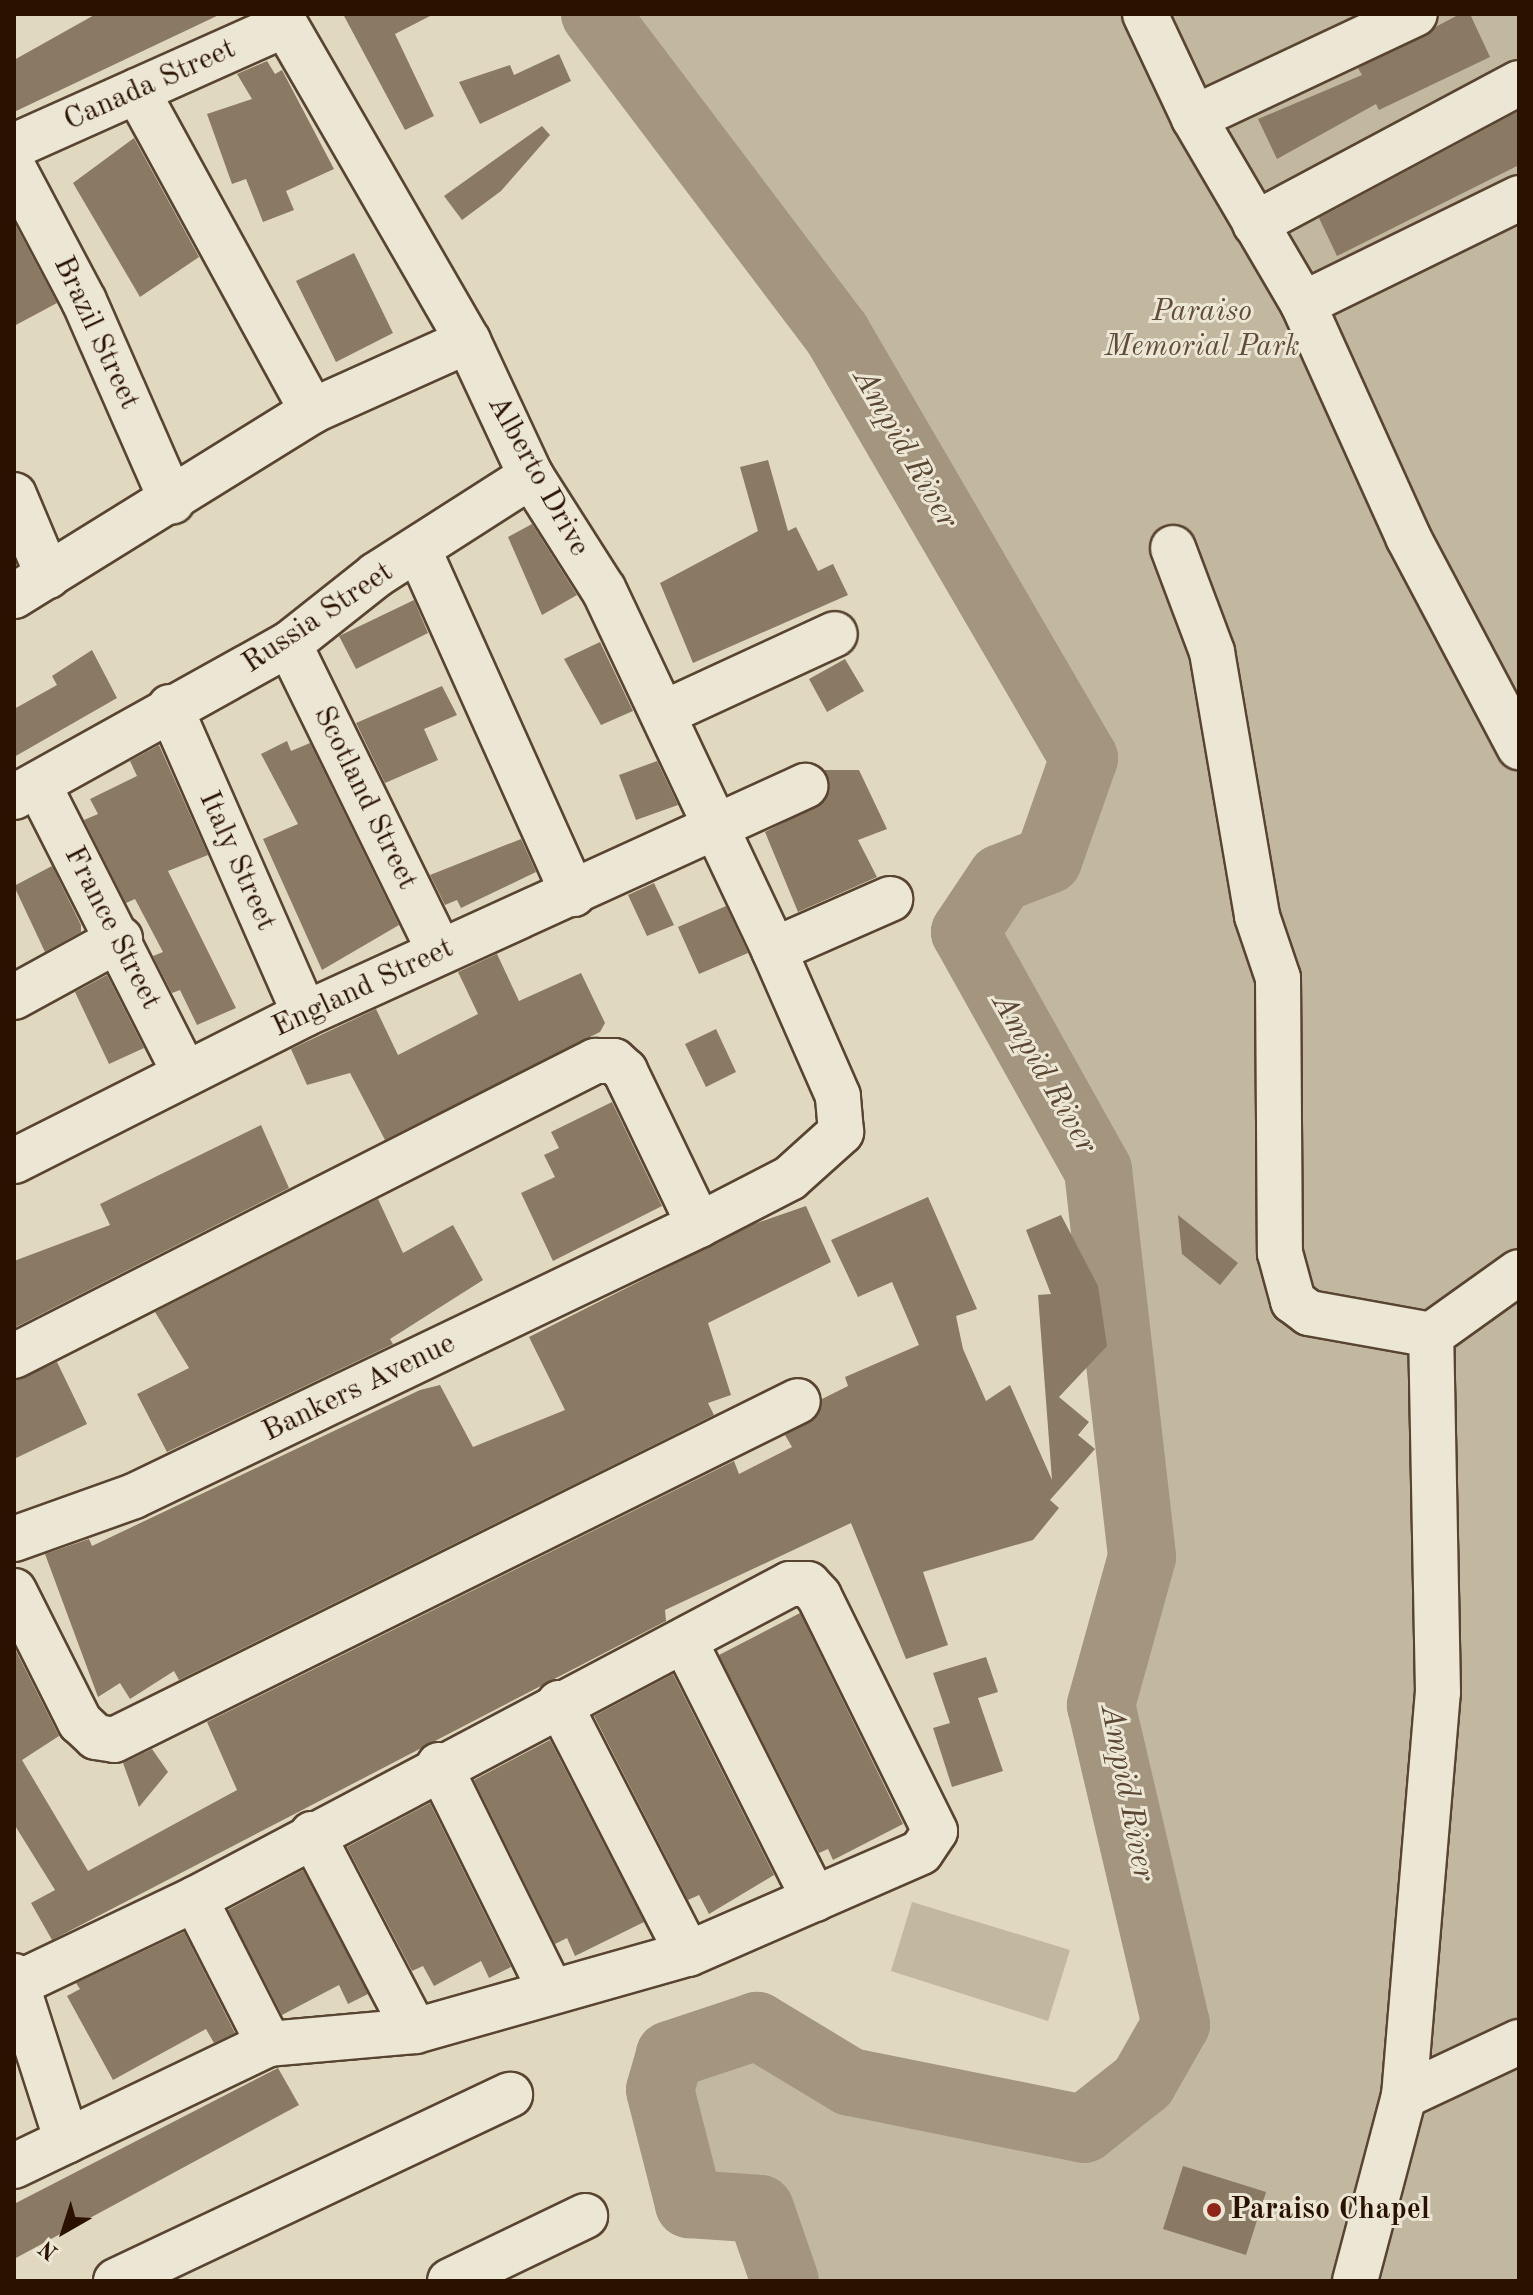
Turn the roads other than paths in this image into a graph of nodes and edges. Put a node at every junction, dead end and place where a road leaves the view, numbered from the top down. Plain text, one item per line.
1 (1145, 14) edge
2 (1415, 14) edge
3 (282, 20) edge
4 (1519, 83) edge
5 (137, 91) junction
6 (1194, 118) junction
7 (14, 146) edge
8 (14, 169) edge
9 (1519, 198) edge
10 (1255, 224) junction
11 (1303, 304) junction
12 (468, 341) junction
13 (312, 411) junction
14 (531, 476) junction
15 (14, 495) edge
16 (172, 501) junction
17 (1173, 548) dead end
18 (420, 553) junction
19 (31, 586) edge
20 (835, 634) dead end
21 (289, 644) junction
22 (170, 707) junction
23 (664, 713) junction
24 (1519, 747) edge
25 (805, 786) dead end
26 (26, 791) edge
27 (717, 827) junction
28 (573, 894) junction
29 (890, 899) dead end
30 (120, 939) junction
31 (774, 950) junction
32 (440, 952) junction
33 (14, 997) edge
34 (305, 1014) junction
35 (184, 1072) junction
36 (14, 1161) edge
37 (699, 1225) junction
38 (1519, 1272) edge
39 (1431, 1335) junction
40 (14, 1356) edge
41 (798, 1401) dead end
42 (14, 1539) edge
43 (14, 1591) edge
44 (685, 1642) junction
45 (559, 1703) junction
46 (439, 1765) junction
47 (312, 1834) junction
48 (195, 1899) junction
49 (814, 1899) junction
50 (688, 1954) junction
51 (15, 1980) edge
52 (551, 1992) junction
53 (415, 2031) junction
54 (1519, 2042) edge
55 (269, 2044) junction
56 (510, 2095) dead end
57 (1404, 2096) junction
58 (67, 2141) junction
59 (14, 2166) edge
60 (585, 2216) dead end
61 (116, 2281) edge
62 (450, 2281) edge
63 (1355, 2281) edge

1 - 6 street
2 - 6 street
3 - 5 street, Canada Street
3 - 12 street, Alberto Drive
4 - 10 street
5 - 7 street, Canada Street
5 - 13 street
6 - 10 street
8 - 16 street, Brazil Street
9 - 11 street
10 - 11 street
11 - 24 street
12 - 13 street
12 - 14 street, Alberto Drive
13 - 16 street
14 - 18 street, Russia Street
14 - 23 street, Alberto Drive
15 - 19 street
16 - 19 street
17 - 39 street
18 - 21 street, Russia Street
18 - 28 street
20 - 23 street
21 - 22 street, Russia Street
21 - 32 street, Scotland Street
22 - 26 street, Russia Street
22 - 34 street, Italy Street
23 - 27 street, Alberto Drive
25 - 27 street, England Street
26 - 30 street, France Street
27 - 28 street, England Street
27 - 31 street, Alberto Drive
28 - 32 street, England Street
29 - 31 street
30 - 33 street
30 - 35 street, France Street
31 - 37 street, Bankers Avenue
32 - 34 street, England Street
34 - 35 street, England Street
35 - 36 street, England Street
37 - 40 street
37 - 42 street, Bankers Avenue
38 - 39 street
39 - 57 street
41 - 43 street
44 - 45 street
44 - 49 street
44 - 49 street
45 - 46 street
45 - 50 street
46 - 47 street
46 - 52 street
47 - 48 street
47 - 53 street
48 - 51 street
48 - 55 street
49 - 50 street
50 - 52 street
51 - 58 street
52 - 53 street
53 - 55 street
54 - 57 street
55 - 58 street
56 - 61 street
57 - 63 street
58 - 59 street
60 - 62 street

